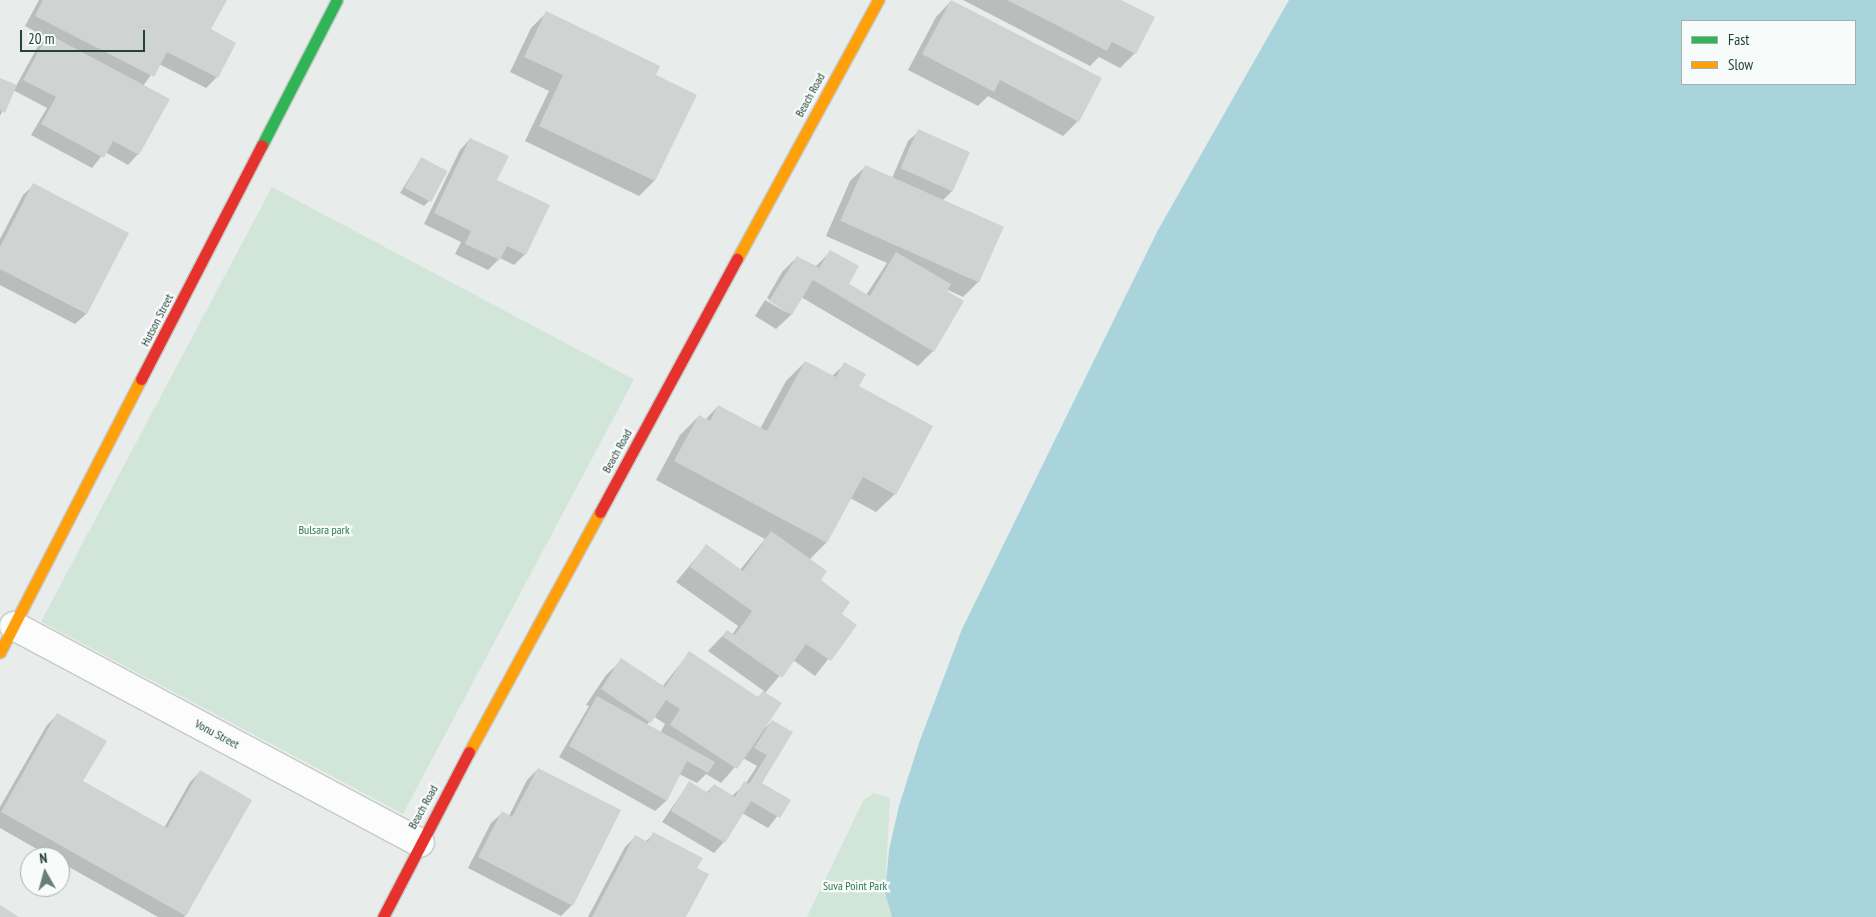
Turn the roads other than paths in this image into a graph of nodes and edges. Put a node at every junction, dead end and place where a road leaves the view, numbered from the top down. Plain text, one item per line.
1 (337, 0) edge
2 (878, 0) edge
3 (14, 626) junction
4 (0, 652) edge
5 (420, 843) junction
6 (383, 917) edge

1 - 3 street, Hutson Street
2 - 5 street, Beach Road
3 - 4 street, Hutson Street
3 - 5 street, Vonu Street
5 - 6 street, Beach Road

